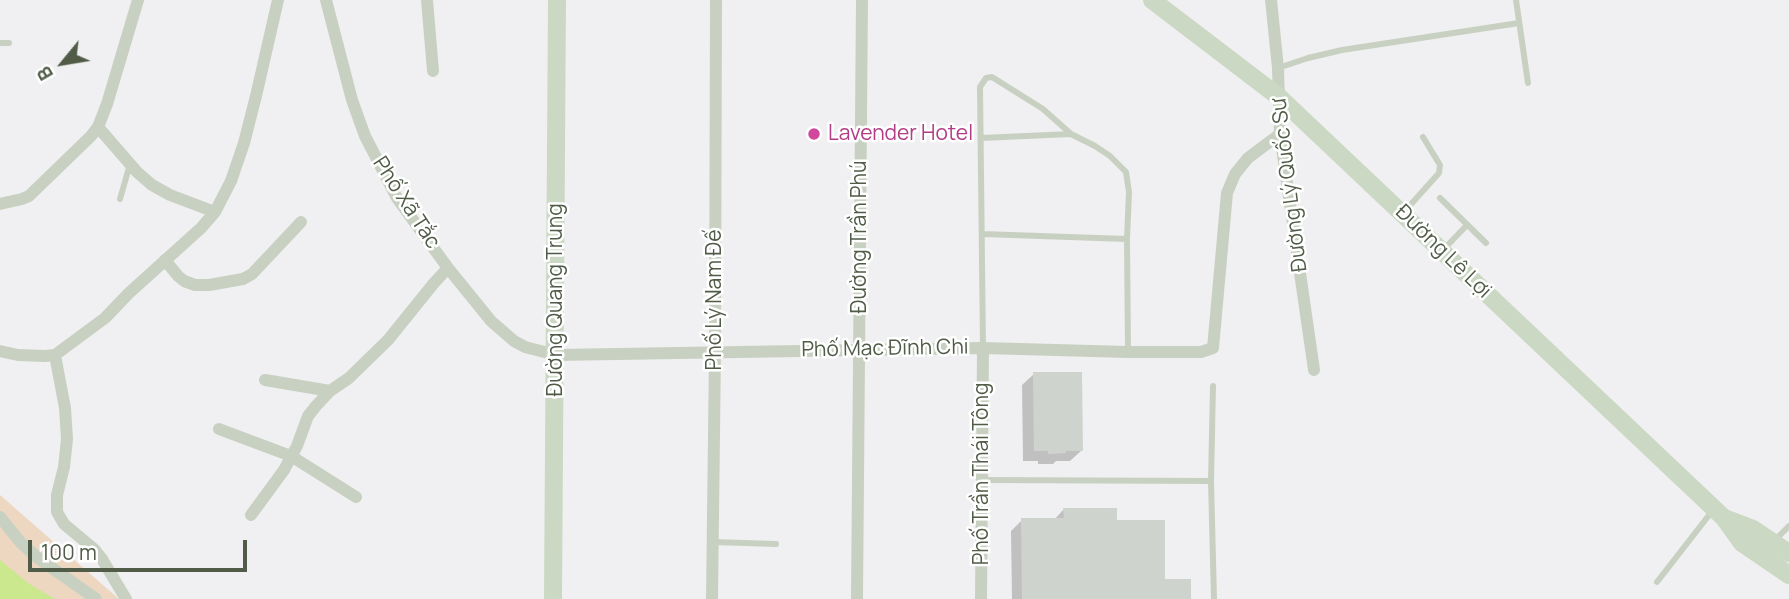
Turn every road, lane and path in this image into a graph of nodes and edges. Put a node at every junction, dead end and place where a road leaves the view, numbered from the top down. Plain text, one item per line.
1 (138, 0) edge
2 (278, 0) edge
3 (327, 0) edge
4 (427, 0) edge
5 (557, 0) edge
6 (716, 0) edge
7 (862, 0) edge
8 (1152, 0) edge
9 (1272, 0) edge
10 (1516, 0) edge
11 (1519, 23) junction
12 (0, 43) edge
13 (9, 43) dead end
14 (1278, 68) junction
15 (433, 71) dead end
16 (1528, 83) dead end
17 (1279, 97) junction
18 (98, 127) junction
19 (1071, 134) junction
20 (1280, 134) junction
21 (1423, 137) dead end
22 (981, 138) junction
23 (130, 164) junction
24 (1440, 198) dead end
25 (120, 199) dead end
26 (0, 204) edge
27 (215, 212) junction
28 (1403, 214) junction
29 (301, 222) dead end
30 (1467, 225) junction
31 (982, 234) junction
32 (1127, 239) junction
33 (1486, 243) dead end
34 (1442, 251) junction
35 (164, 260) junction
36 (448, 268) junction
37 (983, 348) junction
38 (860, 349) junction
39 (0, 351) edge
40 (715, 351) junction
41 (1128, 352) junction
42 (55, 355) junction
43 (556, 355) junction
44 (1314, 370) dead end
45 (265, 380) dead end
46 (1213, 386) dead end
47 (330, 391) junction
48 (219, 429) dead end
49 (291, 456) junction
50 (982, 480) junction
51 (1211, 481) junction
52 (356, 497) dead end
53 (1719, 513) junction
54 (251, 515) dead end
55 (0, 517) edge
56 (1789, 526) edge
57 (713, 542) junction
58 (1773, 542) junction
59 (776, 544) dead end
60 (1789, 553) edge
61 (1789, 575) edge
62 (1657, 582) dead end
63 (96, 599) edge
64 (126, 599) edge
65 (553, 599) edge
66 (712, 599) edge
67 (857, 599) edge
68 (981, 599) edge
69 (1214, 599) edge

1 - 18 street
2 - 27 street
3 - 36 street, Phố Xã Tắc
4 - 15 street
5 - 43 street, Đường Quang Trung
6 - 40 street, Phố Lý Nam Đế
7 - 38 street, Đường Trần Phú
8 - 17 street, Đường Lê Lợi
9 - 14 street, Đường Lý Quốc Sư
10 - 11 lane
11 - 14 lane
11 - 16 lane
12 - 13 lane
14 - 17 street, Đường Lý Quốc Sư
17 - 20 street, Đường Lý Quốc Sư
17 - 28 street, Đường Lê Lợi
18 - 23 street
18 - 26 street
19 - 22 lane
19 - 22 lane
19 - 32 lane
20 - 41 street, Phố Mạc Đĩnh Chi
20 - 44 street, Đường Lý Quốc Sư
21 - 28 lane
22 - 31 lane
23 - 25 lane
23 - 27 street
24 - 30 lane
27 - 35 street
28 - 34 street, Đường Lê Lợi
29 - 35 street
30 - 33 lane
30 - 34 lane
31 - 32 lane
31 - 37 lane
32 - 41 lane
34 - 53 street, Đường Lê Lợi
35 - 42 street
36 - 43 street, Phố Xã Tắc
36 - 47 street
37 - 38 street, Phố Mạc Đĩnh Chi
37 - 41 street, Phố Mạc Đĩnh Chi
37 - 50 street, Phố Trần Thái Tông
38 - 40 street, Phố Mạc Đĩnh Chi
38 - 67 street, Đường Trần Phú
39 - 42 street
40 - 43 street, Phố Mạc Đĩnh Chi
40 - 57 street, Phố Lý Nam Đế
42 - 64 street
43 - 65 street, Đường Quang Trung
45 - 47 street
46 - 51 lane
47 - 49 street
48 - 49 street
49 - 52 street
49 - 54 street
50 - 51 lane
50 - 68 street, Phố Trần Thái Tông
51 - 69 lane
53 - 58 street, Đường Lê Lợi
53 - 61 street, Đường Lê Lợi
53 - 62 lane
55 - 63 street
56 - 58 lane
57 - 59 lane
57 - 66 street, Phố Lý Nam Đế
58 - 60 street, Đường Lê Lợi

